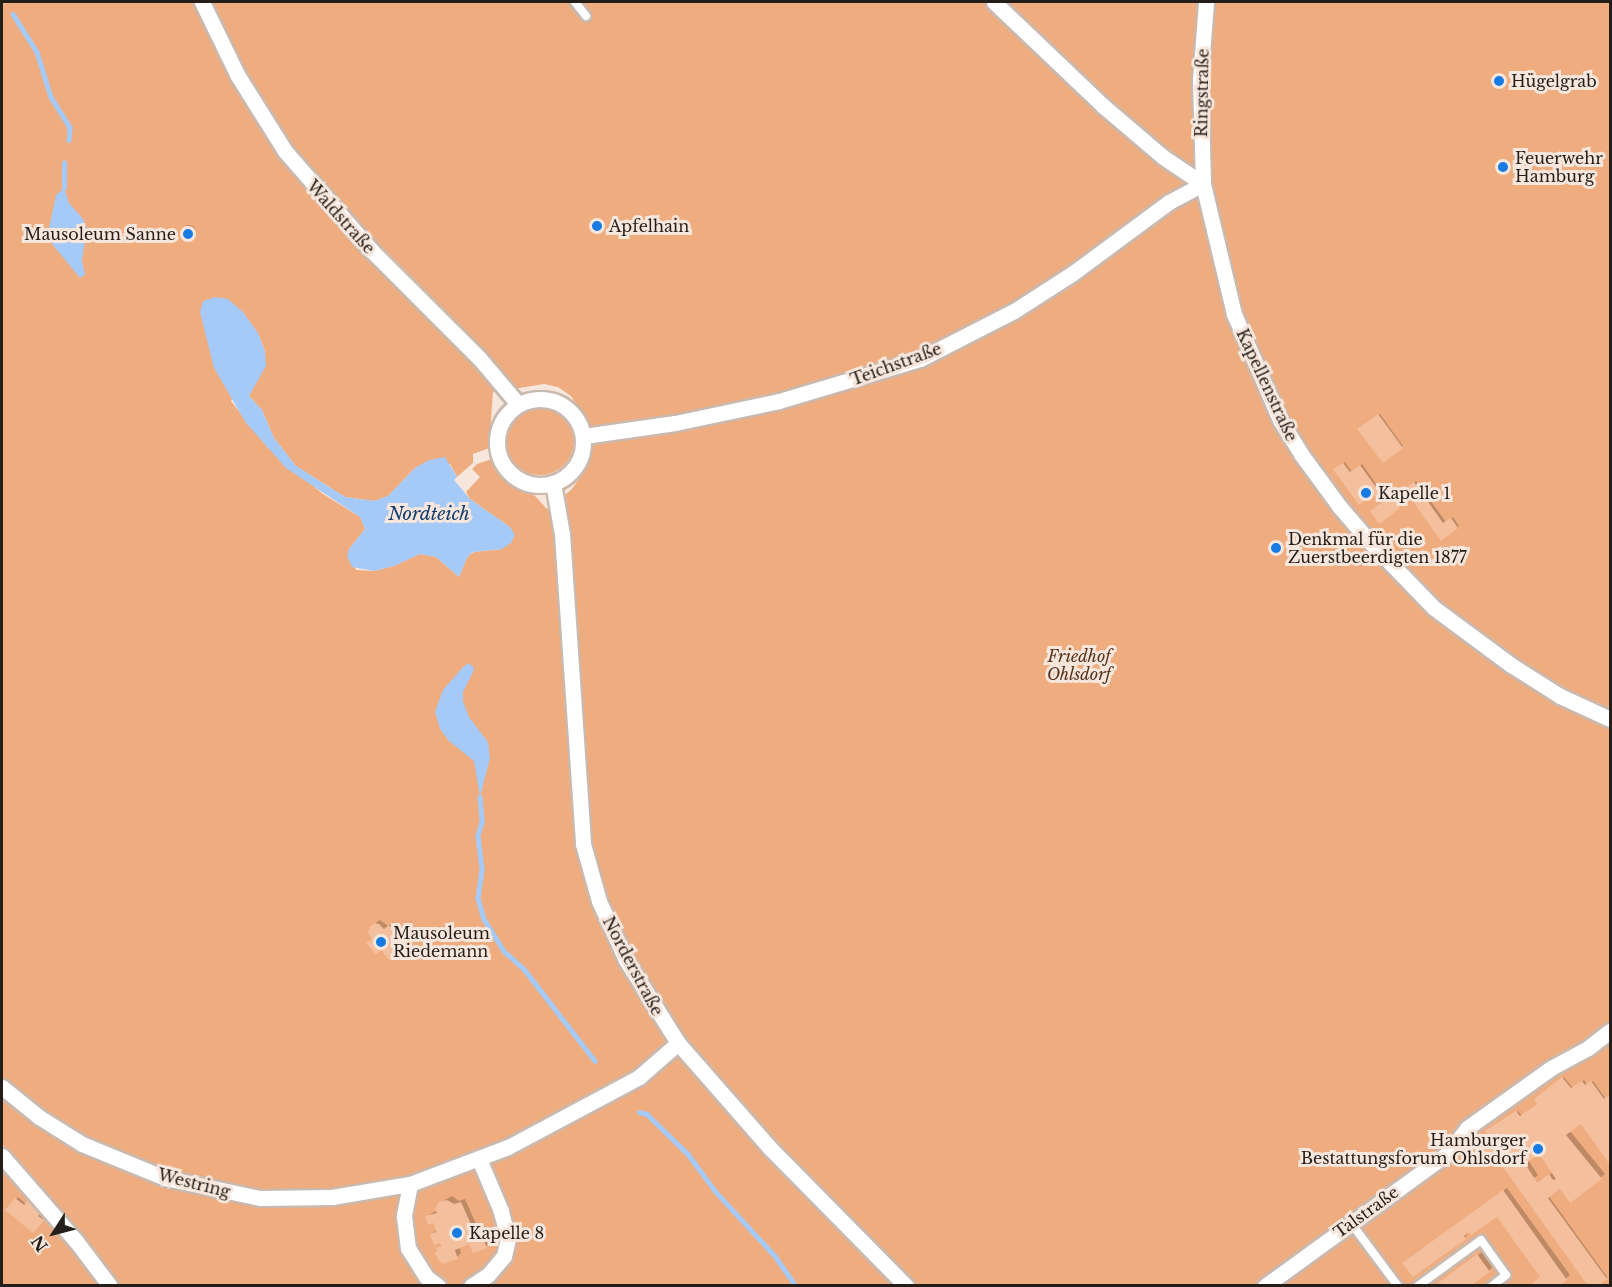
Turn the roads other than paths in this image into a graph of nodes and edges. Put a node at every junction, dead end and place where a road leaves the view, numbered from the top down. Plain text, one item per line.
1 (202, 2) edge
2 (575, 2) edge
3 (994, 2) edge
4 (1206, 2) edge
5 (586, 16) dead end
6 (1203, 184) junction
7 (518, 404) junction
8 (584, 436) junction
9 (553, 483) junction
10 (1611, 719) edge
11 (1611, 1032) edge
12 (678, 1043) junction
13 (2, 1087) edge
14 (2, 1156) edge
15 (479, 1158) junction
16 (410, 1184) junction
17 (1351, 1223) junction
18 (428, 1283) edge
19 (110, 1286) edge
20 (471, 1286) edge
21 (906, 1286) edge
22 (1265, 1286) edge
23 (1398, 1286) edge
24 (1418, 1286) edge
25 (1492, 1286) edge

1 - 7 street, Waldstraße
2 - 5 lane
3 - 6 street
4 - 6 street, Ringstraße
6 - 8 street, Teichstraße
6 - 10 street, Kapellenstraße
7 - 8 street
7 - 9 street
8 - 9 street
9 - 12 street, Norderstraße
11 - 17 street, Talstraße
12 - 15 street, Westring
12 - 21 street, Norderstraße
13 - 16 street, Westring
14 - 19 street
15 - 16 street, Westring
15 - 20 street
16 - 18 street
17 - 22 street, Talstraße
17 - 23 lane
24 - 25 lane

